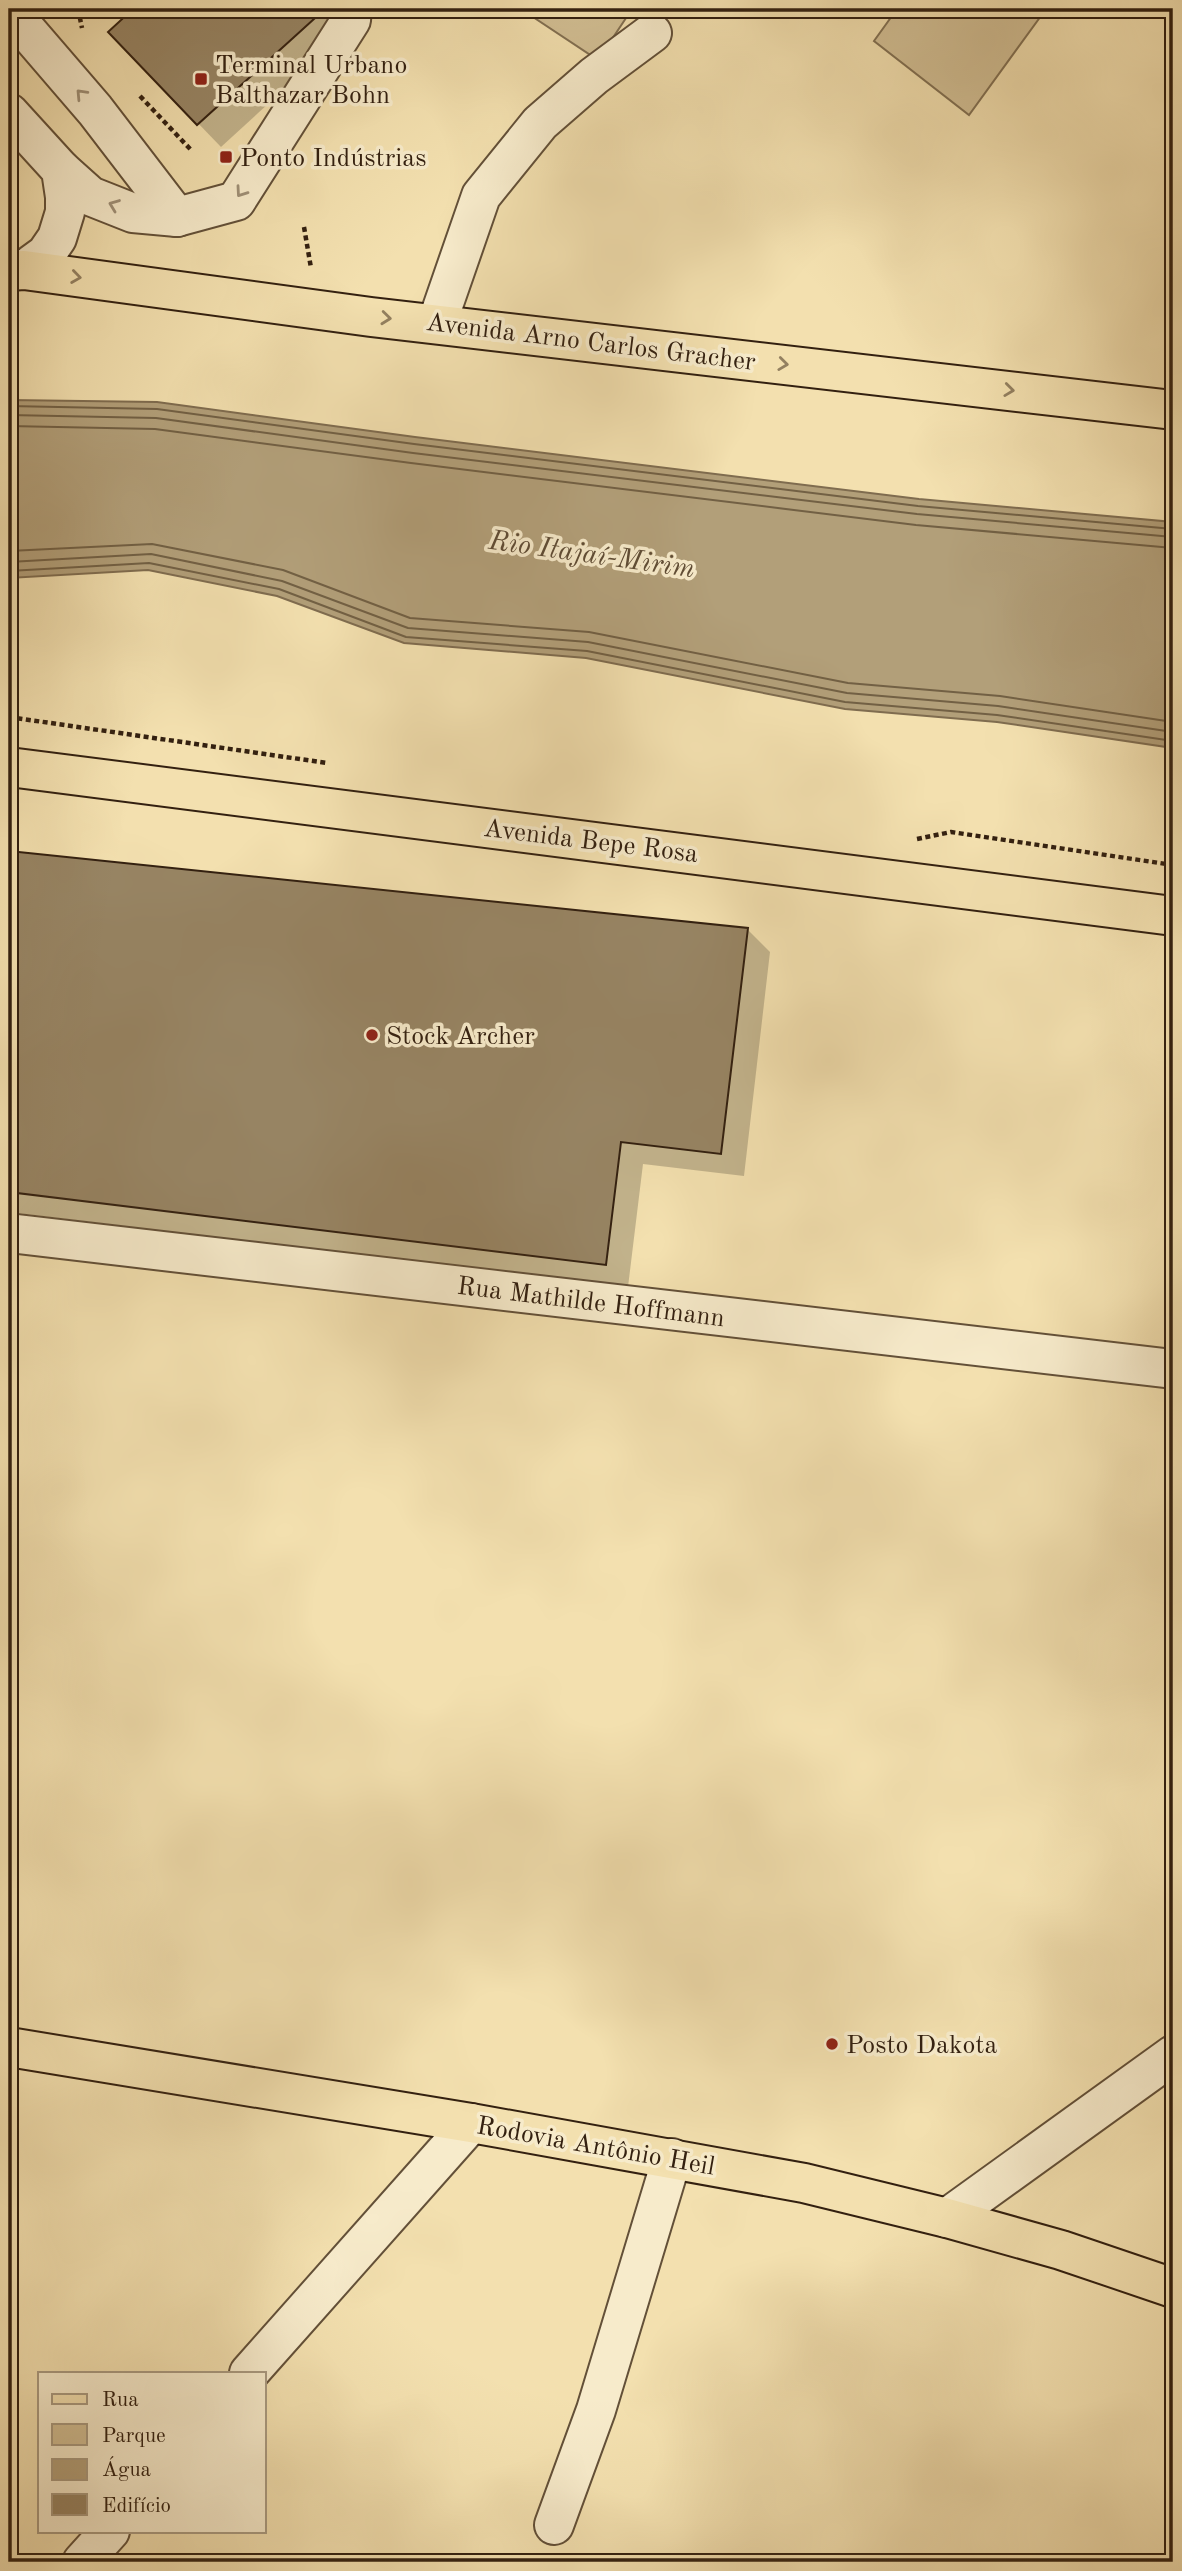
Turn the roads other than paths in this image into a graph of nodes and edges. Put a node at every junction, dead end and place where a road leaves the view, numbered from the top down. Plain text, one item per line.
1 (352, 9) edge
2 (9, 10) edge
3 (652, 33) dead end
4 (9, 113) edge
5 (61, 170) junction
6 (177, 217) junction
7 (14, 269) edge
8 (437, 323) junction
9 (1173, 410) edge
10 (9, 766) edge
11 (1173, 916) edge
12 (9, 1233) edge
13 (1173, 1368) edge
14 (9, 2047) edge
15 (1173, 2055) edge
16 (471, 2123) junction
17 (672, 2158) junction
18 (947, 2218) junction
19 (1173, 2288) edge
20 (250, 2372) edge
21 (554, 2525) dead end
22 (109, 2532) edge
23 (82, 2562) edge

1 -> 6 street
6 -> 2 street
3 - 8 street
4 - 5 street
6 -> 5 street
5 - 7 street
7 -> 8 main road, Avenida Arno Carlos Gracher
8 -> 9 main road, Avenida Arno Carlos Gracher
10 - 11 main road, Avenida Bepe Rosa
12 - 13 street, Rua Mathilde Hoffmann
14 - 16 main road, Rodovia Antônio Heil
15 - 18 street
16 - 17 main road, Rodovia Antônio Heil
16 - 20 street
17 - 18 main road, Rodovia Antônio Heil
17 - 21 street
18 - 19 main road, Rodovia Antônio Heil
22 - 23 street

